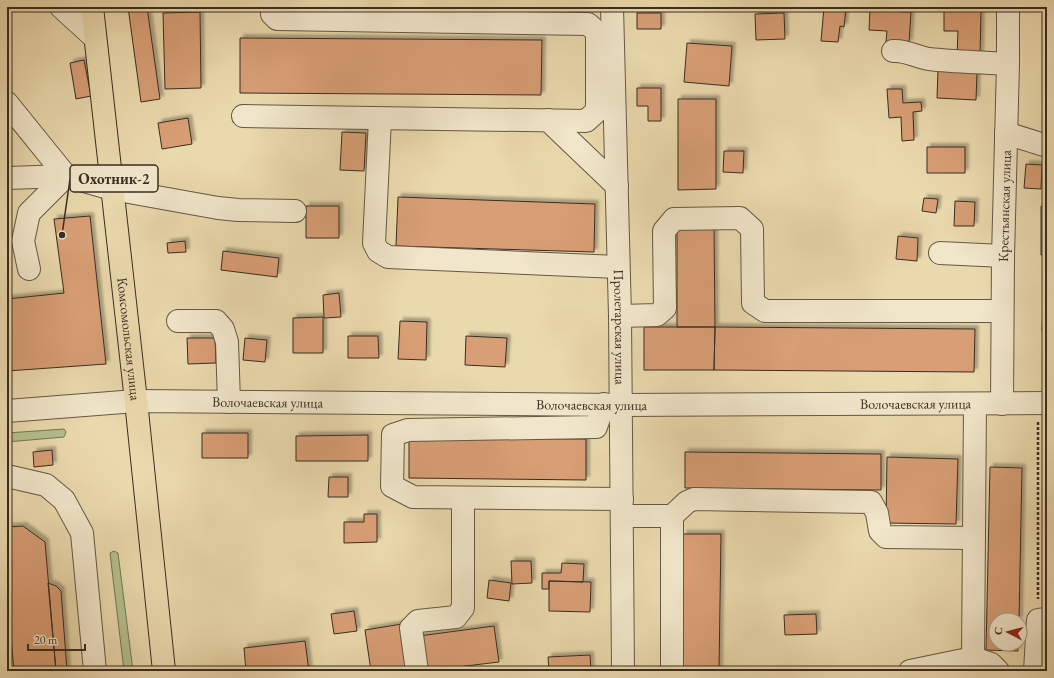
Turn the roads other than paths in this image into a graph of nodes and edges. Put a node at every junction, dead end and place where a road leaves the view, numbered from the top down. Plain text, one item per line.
1 (61, 7) edge
2 (92, 7) edge
3 (272, 7) edge
4 (612, 7) edge
5 (1008, 7) edge
6 (452, 15) edge
7 (95, 38) junction
8 (893, 51) dead end
9 (1008, 64) junction
10 (7, 103) edge
11 (243, 116) dead end
12 (380, 119) junction
13 (548, 120) junction
14 (1006, 133) junction
15 (1047, 146) edge
16 (66, 176) junction
17 (7, 178) edge
18 (616, 186) junction
19 (112, 188) junction
20 (295, 211) dead end
21 (940, 252) dead end
22 (1003, 256) junction
23 (618, 267) junction
24 (29, 269) dead end
25 (1002, 311) junction
26 (620, 316) junction
27 (178, 321) dead end
28 (136, 401) junction
29 (230, 402) junction
30 (1042, 403) edge
31 (612, 404) junction
32 (975, 404) junction
33 (1002, 404) junction
34 (7, 411) edge
35 (7, 476) edge
36 (463, 498) junction
37 (622, 508) junction
38 (672, 516) junction
39 (974, 538) junction
40 (1044, 618) edge
41 (973, 658) junction
42 (95, 671) edge
43 (164, 671) edge
44 (417, 671) edge
45 (623, 671) edge
46 (672, 671) edge
47 (910, 671) edge
48 (998, 671) edge
49 (1035, 671) edge

1 - 7 street
2 - 7 main road, Комсомольская улица
3 - 6 street
4 - 18 street, Пролетарская улица
5 - 9 street, Крестьянская улица
6 - 13 street
7 - 19 main road, Комсомольская улица
8 - 9 street
9 - 14 street, Крестьянская улица
10 - 16 street
11 - 12 street
12 - 13 street
12 - 23 street
13 - 18 street
14 - 15 street
14 - 22 street, Крестьянская улица
16 - 17 street
16 - 19 street
16 - 24 street
18 - 23 street, Пролетарская улица
19 - 20 street
19 - 28 main road, Комсомольская улица
21 - 22 street
22 - 25 street, Крестьянская улица
23 - 26 street, Пролетарская улица
25 - 26 street
25 - 33 street, Крестьянская улица
26 - 31 street, Пролетарская улица
27 - 29 street
28 - 29 street, Волочаевская улица
28 - 34 street, Волочаевская улица
28 - 43 main road, Комсомольская улица
29 - 31 street, Волочаевская улица
30 - 33 street, Волочаевская улица
31 - 32 street, Волочаевская улица
31 - 36 street
31 - 37 street, Пролетарская улица
32 - 33 street, Волочаевская улица
32 - 39 street
35 - 42 street
36 - 37 street
36 - 44 street
37 - 38 street
37 - 45 street, Пролетарская улица
38 - 39 street
38 - 46 street
39 - 41 street
40 - 49 street
41 - 47 street
41 - 48 street

